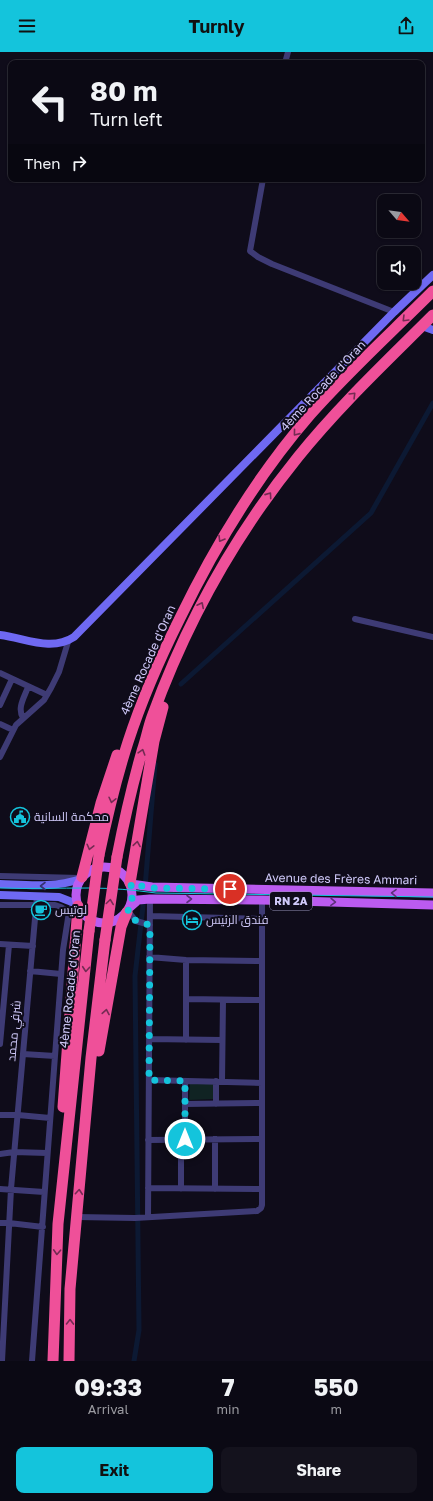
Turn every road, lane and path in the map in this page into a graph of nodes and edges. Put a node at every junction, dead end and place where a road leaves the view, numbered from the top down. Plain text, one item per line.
1 (263, 182) edge
2 (433, 274) edge
3 (433, 291) edge
4 (394, 312) junction
5 (433, 315) edge
6 (422, 326) junction
7 (433, 330) edge
8 (355, 619) dead end
9 (190, 626) junction
10 (0, 635) edge
11 (433, 637) edge
12 (68, 642) junction
13 (162, 654) junction
14 (0, 673) edge
15 (12, 679) junction
16 (28, 687) junction
17 (47, 696) junction
18 (0, 705) edge
19 (23, 718) junction
20 (0, 724) edge
21 (13, 730) junction
22 (0, 757) edge
23 (0, 876) edge
24 (82, 878) junction
25 (0, 884) edge
26 (133, 884) junction
27 (433, 893) edge
28 (0, 895) edge
29 (37, 896) junction
30 (146, 899) junction
31 (262, 900) junction
32 (37, 905) junction
33 (433, 905) edge
34 (0, 906) edge
35 (75, 907) junction
36 (128, 910) junction
37 (150, 916) junction
38 (262, 919) junction
39 (144, 924) junction
40 (0, 944) edge
41 (9, 945) junction
42 (33, 946) junction
43 (149, 957) junction
44 (186, 960) junction
45 (262, 961) junction
46 (30, 971) junction
47 (61, 974) junction
48 (186, 999) junction
49 (223, 1000) junction
50 (262, 1000) junction
51 (2, 1006) edge
52 (149, 1039) junction
53 (186, 1040) junction
54 (222, 1040) junction
55 (0, 1044) edge
56 (23, 1054) junction
57 (55, 1056) junction
58 (149, 1080) junction
59 (185, 1081) junction
60 (219, 1081) junction
61 (262, 1082) junction
62 (262, 1103) junction
63 (185, 1104) junction
64 (216, 1104) junction
65 (18, 1115) junction
66 (0, 1116) edge
67 (50, 1118) junction
68 (86, 1119) junction
69 (183, 1139) junction
70 (215, 1139) junction
71 (262, 1139) junction
72 (148, 1140) junction
73 (14, 1152) junction
74 (0, 1154) edge
75 (47, 1154) junction
76 (148, 1188) junction
77 (0, 1189) edge
78 (11, 1189) junction
79 (181, 1189) junction
80 (215, 1189) junction
81 (262, 1189) junction
82 (44, 1192) junction
83 (77, 1217) junction
84 (145, 1218) junction
85 (0, 1223) edge
86 (9, 1223) junction
87 (58, 1224) junction
88 (43, 1227) junction
89 (0, 1269) edge
90 (8, 1270) junction
91 (2, 1361) edge
92 (32, 1361) edge
93 (53, 1361) edge
94 (69, 1361) edge

1 - 4 street
2 - 4 main road
3 -> 13 highway, 4ème Rocade d'Oran
4 - 12 main road
5 - 6 highway, 4ème Rocade d'Oran
6 - 7 main road
9 -> 6 highway, 4ème Rocade d'Oran
8 - 11 street
26 -> 9 highway
68 -> 9 highway, 4ème Rocade d'Oran, bridge
10 - 12 main road
12 - 17 street
13 -> 24 highway
13 -> 87 highway, 4ème Rocade d'Oran, bridge
14 - 15 street
15 - 16 street
15 - 18 street
16 - 17 street
16 - 19 street
17 - 19 street
19 - 21 street
20 - 21 street
21 - 22 street
23 - 24 street
24 -> 25 main road
24 - 26 main road
24 - 35 main road
27 -> 26 main road, Avenue des Frères Ammari / RN 2A
26 - 36 main road
28 - 29 main road
29 - 32 street, شرفي محمد
29 - 35 main road
30 -> 31 main road, Avenue des Frères Ammari / RN 2A
30 - 36 main road
30 - 37 street
31 -> 33 main road, Avenue des Frères Ammari / RN 2A
31 - 38 street
32 - 34 street
32 - 35 street
32 - 42 street, شرفي محمد
35 - 36 main road
35 - 47 street
35 - 87 highway
36 - 39 street
68 -> 36 highway
37 - 38 street
37 - 39 street
38 - 45 street
39 - 43 street
40 - 41 street
41 - 42 street
41 - 51 street
42 - 46 street, شرفي محمد
43 - 44 street
43 - 52 street
44 - 45 street
44 - 48 street
45 - 50 street
46 - 47 street
46 - 56 street, شرفي محمد
47 - 57 street
48 - 49 street
48 - 53 street
49 - 50 street
49 - 54 street
50 - 61 street
51 - 55 street
52 - 53 street
52 - 58 street
53 - 54 street
54 - 60 street
56 - 57 street
56 - 65 street, شرفي محمد
57 - 67 street
58 - 59 street
58 - 72 street
59 - 60 street
59 - 63 street
60 - 61 street
60 - 64 street
61 - 62 street
62 - 64 street
62 - 71 street
63 - 64 street
63 - 69 street
65 - 66 street
65 - 67 street
65 - 73 street, شرفي محمد
67 - 75 street
83 -> 68 highway, 4ème Rocade d'Oran
69 - 70 street
69 - 72 street
69 - 79 street
70 - 71 street
70 - 80 street
71 - 81 street
72 - 76 street
73 - 74 street
73 - 75 street
73 - 78 street, شرفي محمد
75 - 82 street
76 - 79 street
76 - 84 street
77 - 78 street
78 - 82 street
78 - 86 street, شرفي محمد
79 - 80 street
80 - 81 street
81 - 84 street
82 - 88 street
83 - 84 street
94 -> 83 highway, 4ème Rocade d'Oran
85 - 86 street
86 - 88 street
86 - 90 street, شرفي محمد
87 -> 93 highway, 4ème Rocade d'Oran
88 - 92 street
89 - 90 street
90 - 91 street, شرفي محمد

